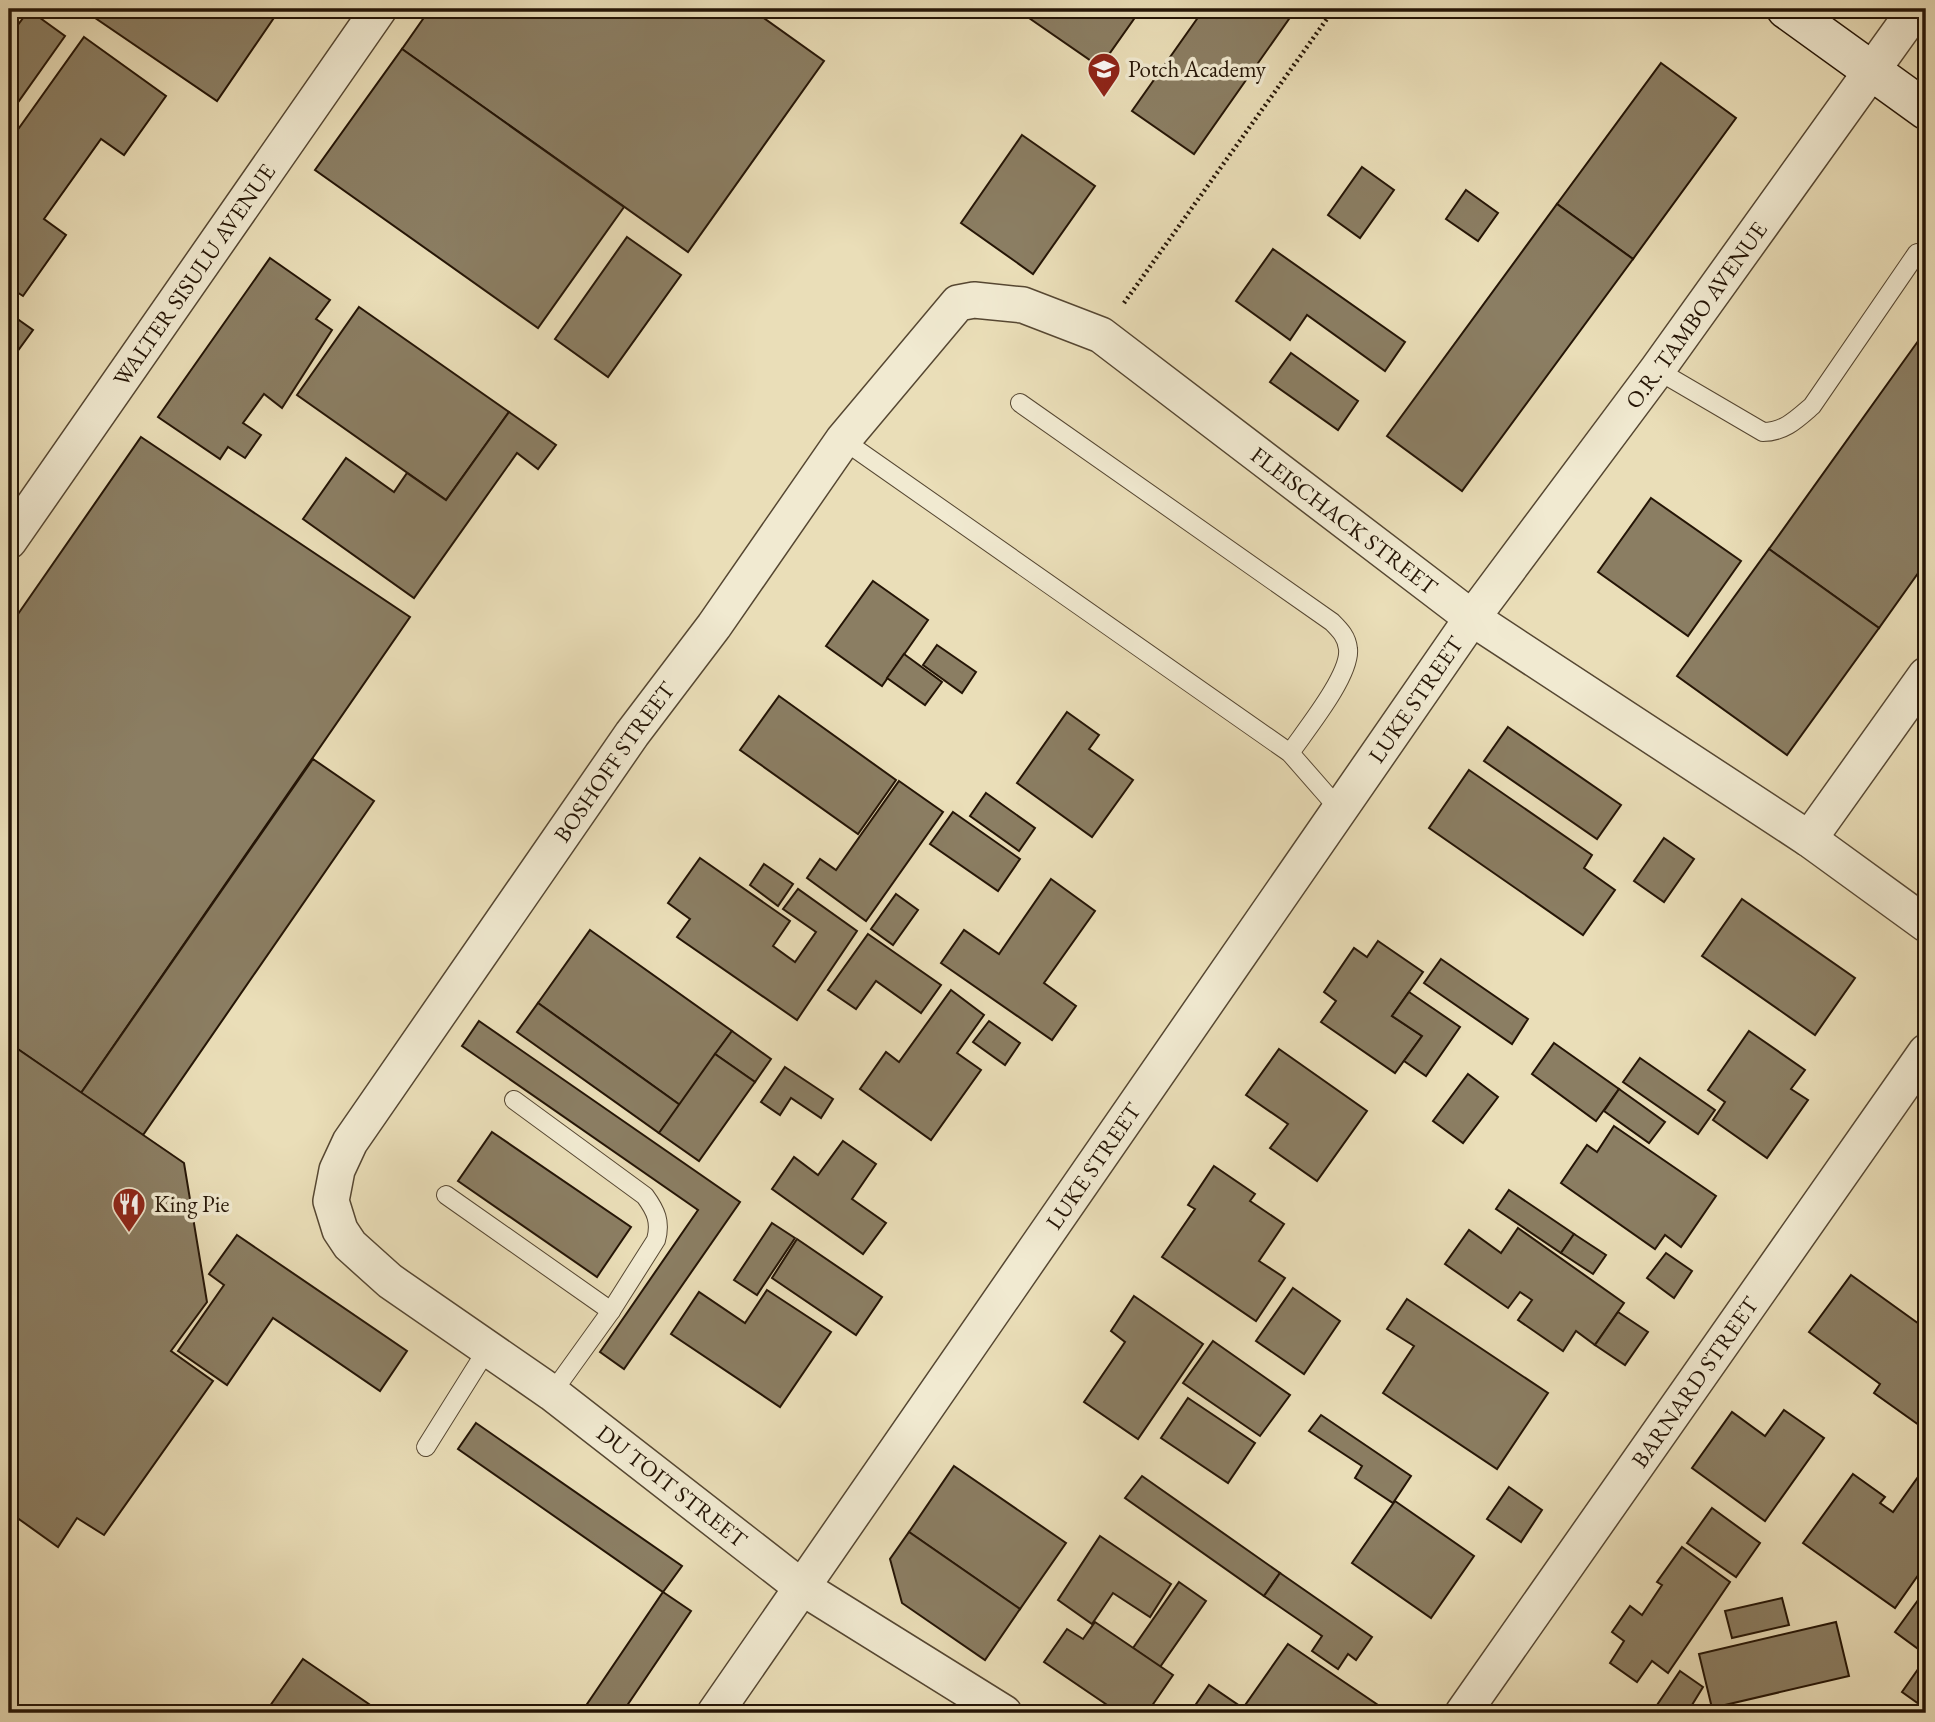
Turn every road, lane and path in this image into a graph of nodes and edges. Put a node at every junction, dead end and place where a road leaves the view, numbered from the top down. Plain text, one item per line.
1 (379, 9) edge
2 (1334, 9) edge
3 (1786, 9) edge
4 (1916, 9) edge
5 (1871, 70) junction
6 (1926, 110) edge
7 (1917, 253) dead end
8 (958, 303) joint
9 (1101, 335) junction
10 (1657, 370) junction
11 (1020, 403) dead end
12 (843, 440) junction
13 (9, 541) edge
14 (1472, 618) junction
15 (1926, 676) edge
16 (1290, 753) junction
17 (1339, 809) junction
18 (1808, 839) junction
19 (1926, 924) edge
20 (1926, 1052) edge
21 (514, 1100) dead end
22 (446, 1195) dead end
23 (350, 1245) joint
24 (611, 1311) junction
25 (488, 1348) junction
26 (552, 1393) junction
27 (426, 1447) dead end
28 (800, 1586) junction
29 (715, 1713) edge
30 (1004, 1713) edge
31 (1464, 1713) edge

1 - 13 street, WALTER SISULU AVENUE
2 - 9 path
3 - 5 street
4 - 5 street, O.R. TAMBO AVENUE
5 - 6 street
5 - 10 street, O.R. TAMBO AVENUE
7 - 10 lane
8 - 9 street, FLEISCHACK STREET
8 - 12 street, BOSHOFF STREET
9 - 14 street, FLEISCHACK STREET
10 - 14 street, O.R. TAMBO AVENUE
11 - 16 lane
12 - 16 lane
12 - 23 street, BOSHOFF STREET
14 - 17 street, LUKE STREET
14 - 18 street, FLEISCHACK STREET
15 - 18 street
16 - 17 lane
17 - 28 street, LUKE STREET
18 - 19 street, FLEISCHACK STREET
20 - 31 street, BARNARD STREET
21 - 24 lane
22 - 24 lane
23 - 25 street, DU TOIT STREET
24 - 26 lane
25 - 26 street, DU TOIT STREET
25 - 27 lane
26 - 28 street, DU TOIT STREET
28 - 29 street, LUKE STREET
28 - 30 street, DU TOIT STREET

